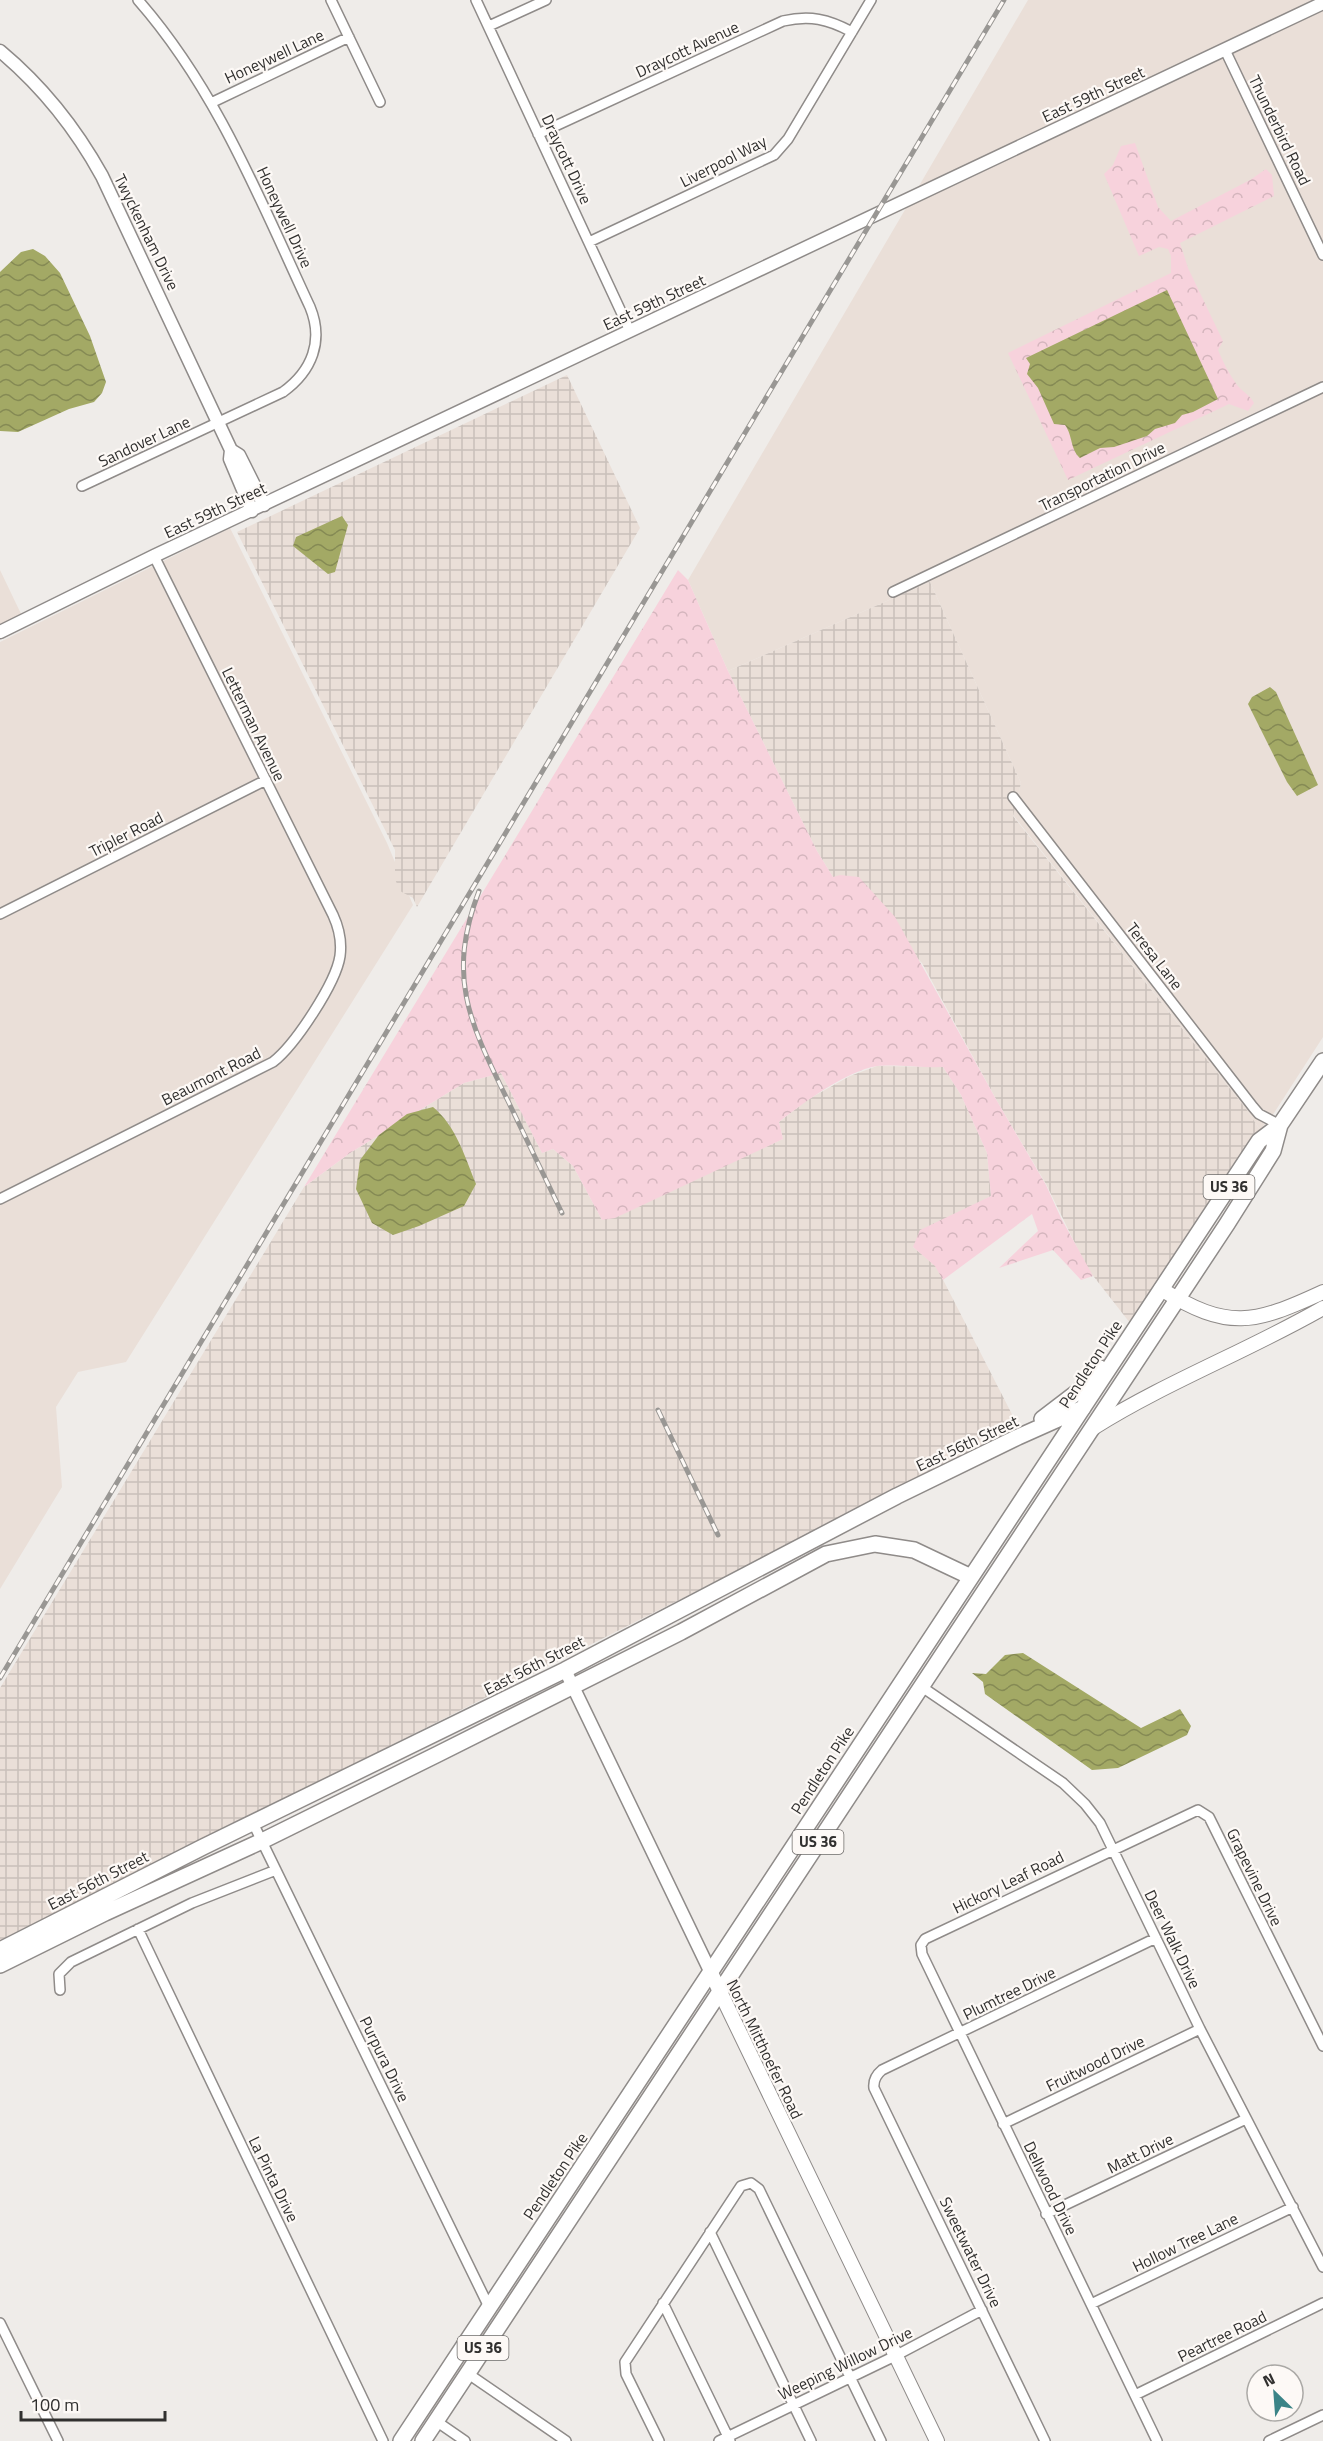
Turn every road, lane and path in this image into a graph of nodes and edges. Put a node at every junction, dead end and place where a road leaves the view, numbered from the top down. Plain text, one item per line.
1 (138, 0) edge
2 (331, 0) edge
3 (476, 0) edge
4 (546, 0) edge
5 (871, 0) edge
6 (1323, 3) edge
7 (489, 26) junction
8 (852, 32) junction
9 (349, 37) junction
10 (1225, 50) junction
11 (1, 55) edge
12 (213, 102) junction
13 (380, 102) dead end
14 (538, 134) junction
15 (589, 242) junction
16 (1323, 255) edge
17 (630, 331) junction
18 (1323, 387) edge
19 (219, 423) junction
20 (231, 450) junction
21 (82, 486) dead end
22 (264, 505) junction
23 (252, 511) junction
24 (154, 556) junction
25 (893, 592) dead end
26 (0, 632) edge
27 (266, 780) junction
28 (1013, 797) dead end
29 (328, 904) joint
30 (0, 914) edge
31 (1323, 1061) edge
32 (1280, 1125) junction
33 (0, 1199) edge
34 (1161, 1289) junction
35 (1323, 1292) edge
36 (1177, 1299) junction
37 (1323, 1308) edge
38 (1129, 1337) junction
39 (1083, 1408) junction
40 (1091, 1429) junction
41 (1018, 1437) junction
42 (971, 1577) junction
43 (565, 1670) junction
44 (573, 1687) junction
45 (922, 1687) junction
46 (253, 1823) junction
47 (262, 1841) junction
48 (1113, 1849) junction
49 (276, 1869) junction
50 (138, 1929) junction
51 (1156, 1938) junction
52 (921, 1947) joint
53 (0, 1950) edge
54 (0, 1965) edge
55 (711, 1973) junction
56 (60, 1990) dead end
57 (720, 1992) junction
58 (1200, 2030) junction
59 (959, 2035) junction
60 (1323, 2046) edge
61 (876, 2076) joint
62 (1246, 2119) junction
63 (1003, 2124) junction
64 (1293, 2207) junction
65 (1046, 2214) junction
66 (710, 2232) junction
67 (1323, 2267) edge
68 (663, 2303) junction
69 (1323, 2303) edge
70 (1091, 2304) junction
71 (489, 2307) junction
72 (982, 2310) junction
73 (0, 2323) edge
74 (895, 2356) junction
75 (467, 2373) junction
76 (850, 2378) junction
77 (1135, 2395) junction
78 (794, 2405) junction
79 (1323, 2415) edge
80 (436, 2421) junction
81 (726, 2440) edge
82 (58, 2441) edge
83 (383, 2441) edge
84 (401, 2441) edge
85 (423, 2441) edge
86 (465, 2441) edge
87 (566, 2441) edge
88 (659, 2441) edge
89 (811, 2441) edge
90 (881, 2441) edge
91 (937, 2441) edge
92 (1046, 2441) edge
93 (1157, 2441) edge
94 (1269, 2441) edge

1 - 12 street, Honeywell Drive
2 - 9 street
3 - 7 street, Draycott Drive
4 - 7 street
5 - 8 street, Liverpool Way
6 - 10 street, East 59th Street
7 - 14 street, Draycott Drive
8 - 14 street, Draycott Avenue
8 - 15 street, Liverpool Way
9 - 12 street, Honeywell Lane
9 - 13 street
10 - 16 street, Thunderbird Road
10 - 17 street, East 59th Street
11 - 19 street, Twyckenham Drive
12 - 19 street, Honeywell Drive
14 - 15 street, Draycott Drive
15 - 17 street, Draycott Drive
17 - 22 street, East 59th Street
18 - 25 street, Transportation Drive
19 - 20 street, Twyckenham Drive
19 - 21 street, Sandover Lane
20 - 22 street, Twyckenham Drive
20 - 23 street, Twyckenham Drive
22 - 23 street, East 59th Street
23 - 24 street, East 59th Street
24 - 26 street, East 59th Street
24 - 27 street, Letterman Avenue
27 - 29 street, Letterman Avenue
27 - 30 street, Tripler Road
28 - 32 street, Teresa Lane
29 - 33 street, Beaumont Road
31 - 32 main road, Pendleton Pike / US 36
32 - 34 main road, Pendleton Pike / US 36
32 - 36 main road, Pendleton Pike / US 36
34 - 36 main road
34 - 38 main road, Pendleton Pike / US 36
35 - 36 main road
36 - 40 main road, Pendleton Pike / US 36
37 - 40 main road
38 - 39 main road, Pendleton Pike / US 36
38 - 41 main road
39 - 41 main road, East 56th Street
39 - 42 main road, Pendleton Pike / US 36
40 - 45 main road, Pendleton Pike / US 36
41 - 43 main road, East 56th Street
42 - 44 main road, East 56th Street
42 - 55 main road, Pendleton Pike / US 36
43 - 44 street, North Mitthoefer Road
43 - 46 main road, East 56th Street
44 - 47 main road, East 56th Street
44 - 55 street, North Mitthoefer Road
45 - 48 street, Deer Walk Drive
45 - 57 main road, Pendleton Pike / US 36
46 - 47 street, Purpura Drive
46 - 53 main road, East 56th Street
47 - 49 street, Purpura Drive
47 - 54 main road, East 56th Street
48 - 51 street, Deer Walk Drive
48 - 52 street, Hickory Leaf Road
48 - 60 street, Grapevine Drive
49 - 50 street
49 - 71 street, Purpura Drive
50 - 56 street
50 - 83 street, La Pinta Drive
51 - 58 street, Deer Walk Drive
51 - 59 street, Plumtree Drive
52 - 59 street, Dellwood Drive
55 - 57 main road, North Mitthoefer Road
55 - 71 main road, Pendleton Pike / US 36
57 - 74 main road, North Mitthoefer Road
57 - 75 main road, Pendleton Pike / US 36
58 - 62 street, Deer Walk Drive
58 - 63 street, Fruitwood Drive
59 - 61 street, Plumtree Drive
59 - 63 street, Dellwood Drive
61 - 72 street, Sweetwater Drive
62 - 64 street, Deer Walk Drive
62 - 65 street, Matt Drive
63 - 65 street, Dellwood Drive
64 - 67 street, Deer Walk Drive
64 - 70 street, Hollow Tree Lane
65 - 70 street, Dellwood Drive
66 - 68 street
66 - 76 street
66 - 78 street
68 - 81 street
68 - 88 street
69 - 77 street, Peartree Road
70 - 77 street, Dellwood Drive
71 - 84 main road, Pendleton Pike
72 - 74 street, Weeping Willow Drive
72 - 92 street, Sweetwater Drive
73 - 82 street
74 - 76 street, Weeping Willow Drive
74 - 91 main road, North Mitthoefer Road
75 - 80 main road, Pendleton Pike / US 36
75 - 87 street
76 - 78 street, Weeping Willow Drive
76 - 90 street
77 - 93 street, Dellwood Drive
78 - 81 street, Weeping Willow Drive
78 - 89 street
79 - 94 street
80 - 85 main road, Pendleton Pike / US 36
80 - 86 street

